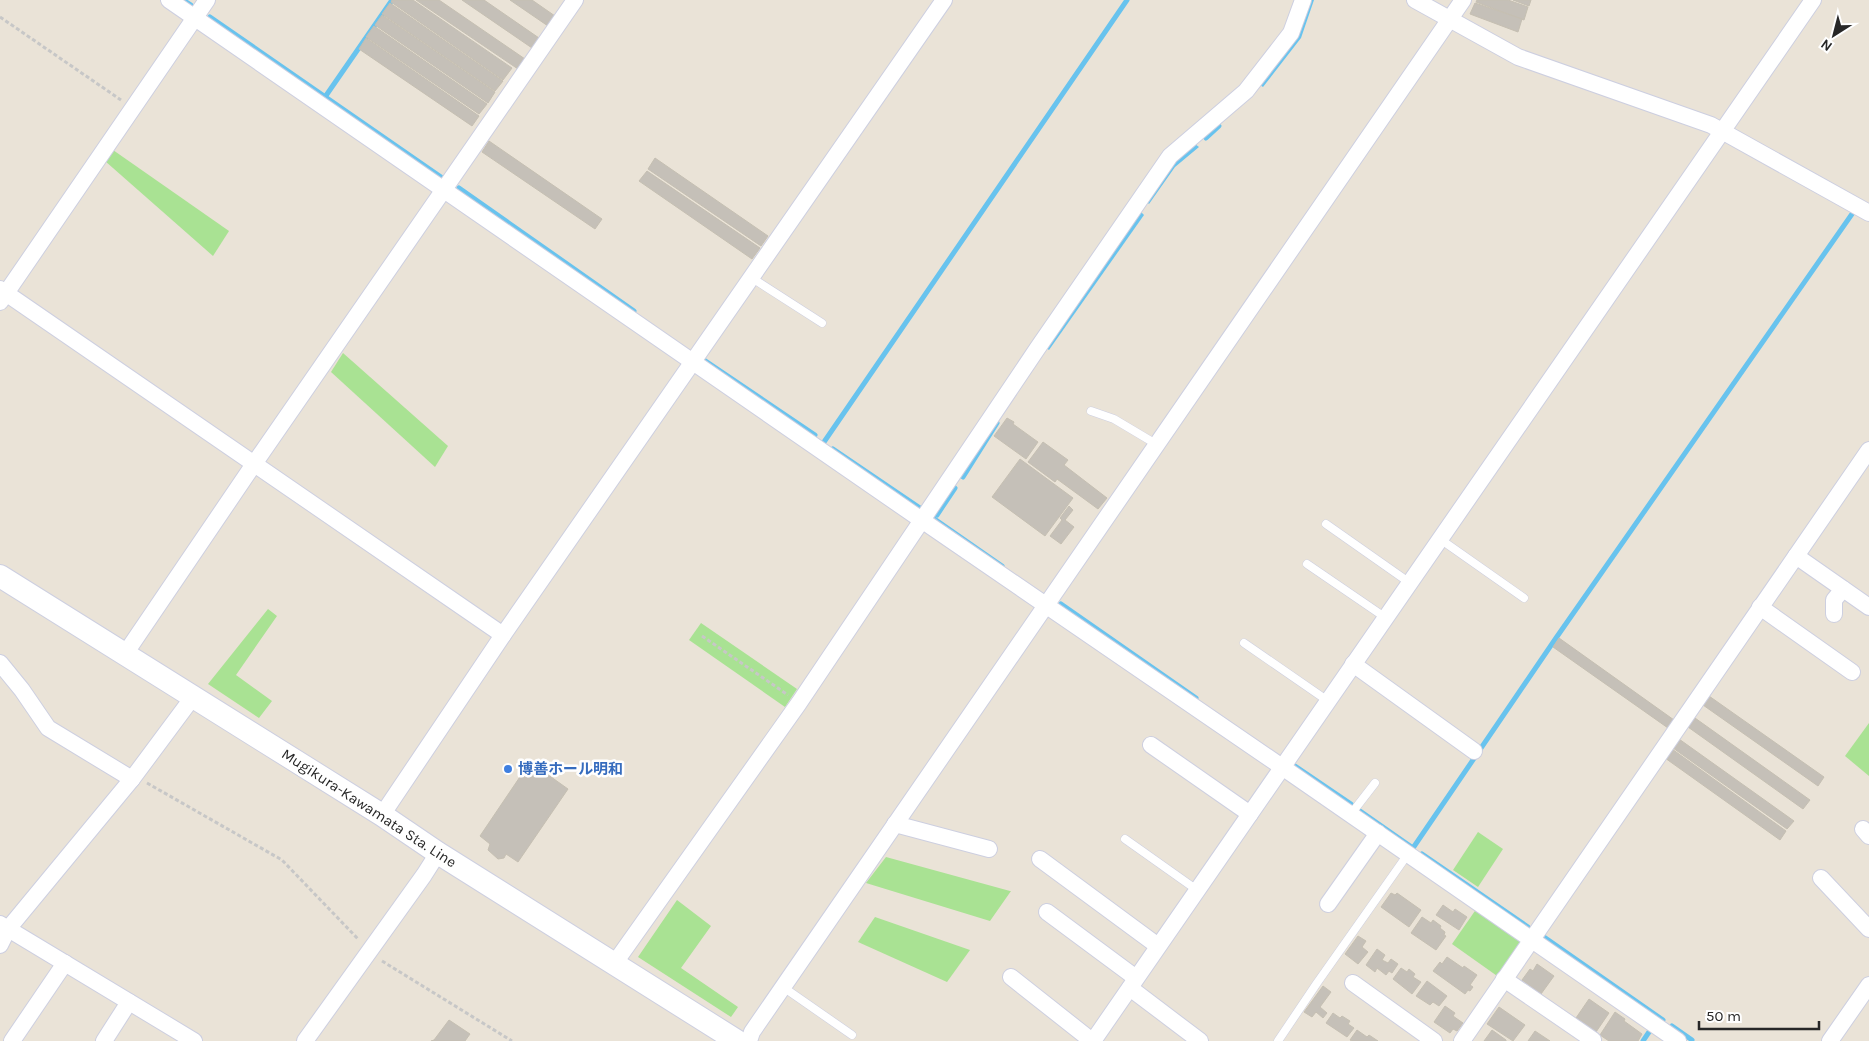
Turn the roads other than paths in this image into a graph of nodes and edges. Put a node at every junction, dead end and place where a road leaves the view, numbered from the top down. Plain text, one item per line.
1 (169, 0) edge
2 (207, 0) edge
3 (575, 0) edge
4 (944, 0) edge
5 (1303, 0) edge
6 (1415, 0) edge
7 (1463, 0) edge
8 (1813, 0) edge
9 (195, 18) junction
10 (1450, 20) junction
11 (1722, 132) junction
12 (444, 190) junction
13 (1869, 213) edge
14 (752, 278) junction
15 (2, 294) edge
16 (822, 323) dead end
17 (694, 362) junction
18 (1091, 411) dead end
19 (1156, 444) junction
20 (1869, 450) edge
21 (254, 464) junction
22 (922, 521) junction
23 (1326, 524) dead end
24 (1440, 539) junction
25 (1796, 556) junction
26 (1307, 564) dead end
27 (0, 576) edge
28 (1410, 583) junction
29 (1843, 589) junction
30 (1524, 598) dead end
31 (1046, 604) junction
32 (1869, 606) edge
33 (1760, 607) junction
34 (1834, 614) dead end
35 (1386, 618) junction
36 (503, 635) junction
37 (1244, 643) dead end
38 (125, 654) junction
39 (0, 663) edge
40 (1353, 664) junction
41 (1852, 672) dead end
42 (193, 697) junction
43 (1328, 701) junction
44 (1151, 745) dead end
45 (1474, 751) dead end
46 (1282, 767) junction
47 (132, 779) junction
48 (1375, 783) dead end
49 (382, 814) junction
50 (1250, 814) junction
51 (1351, 814) junction
52 (895, 824) junction
53 (1378, 833) junction
54 (1125, 839) dead end
55 (989, 849) dead end
56 (438, 853) junction
57 (1408, 854) junction
58 (1040, 859) dead end
59 (1821, 878) dead end
60 (1197, 890) junction
61 (1328, 904) dead end
62 (1047, 912) dead end
63 (4, 927) edge
64 (1869, 929) edge
65 (1531, 939) junction
66 (0, 945) edge
67 (1158, 946) junction
68 (65, 963) junction
69 (614, 964) junction
70 (1011, 977) dead end
71 (1504, 979) junction
72 (1133, 983) junction
73 (1353, 983) dead end
74 (1869, 985) edge
75 (783, 987) junction
76 (129, 1002) junction
77 (852, 1035) dead end
78 (1657, 1035) edge
79 (1593, 1040) edge
80 (12, 1041) edge
81 (104, 1041) edge
82 (194, 1041) edge
83 (305, 1041) edge
84 (737, 1041) edge
85 (749, 1041) edge
86 (1093, 1041) edge
87 (1200, 1041) edge
88 (1278, 1041) edge
89 (1434, 1041) edge
90 (1462, 1041) edge
91 (1678, 1041) edge
92 (1830, 1041) edge

1 - 9 street
2 - 9 street
3 - 12 street
4 - 14 street
5 - 22 street
6 - 10 street
7 - 10 street
8 - 11 street
9 - 12 street
9 - 15 street
10 - 11 street
10 - 19 street
11 - 13 street
11 - 24 street
12 - 17 street
12 - 21 street
14 - 16 lane
14 - 17 street
15 - 21 street
17 - 22 street
17 - 36 street
18 - 19 lane
19 - 31 street
20 - 25 street
21 - 36 street
21 - 38 street
22 - 31 street
22 - 69 street
23 - 28 lane
24 - 28 street
24 - 30 lane
25 - 29 street
25 - 33 street
26 - 35 lane
27 - 38 main road, Mugikura-Kawamata Sta. Line
28 - 35 street
29 - 32 street
29 - 34 street
31 - 46 street
31 - 52 street
33 - 41 street
33 - 65 street
35 - 40 street
36 - 49 street
37 - 43 lane
38 - 42 main road, Mugikura-Kawamata Sta. Line
39 - 47 street
40 - 43 street
40 - 45 street
42 - 47 street
42 - 49 main road, Mugikura-Kawamata Sta. Line
43 - 46 street
44 - 50 street
46 - 50 street
46 - 51 street
47 - 63 street
48 - 51 lane
49 - 56 main road, Mugikura-Kawamata Sta. Line
50 - 60 street
51 - 53 street
52 - 55 street
52 - 75 street
53 - 57 street
53 - 61 street
54 - 60 lane
56 - 69 main road, Mugikura-Kawamata Sta. Line
56 - 83 street
57 - 65 street
57 - 88 lane
58 - 67 street
59 - 64 street
60 - 67 street
62 - 72 street
63 - 66 street
63 - 68 street
65 - 71 street
65 - 78 street
67 - 72 street
68 - 76 street
68 - 80 street
69 - 84 main road, Mugikura-Kawamata Sta. Line
70 - 86 street
71 - 79 street
71 - 90 street
72 - 86 street
72 - 87 street
73 - 89 street
74 - 92 street
75 - 77 lane
75 - 85 street
76 - 81 street
76 - 82 street
78 - 91 street

